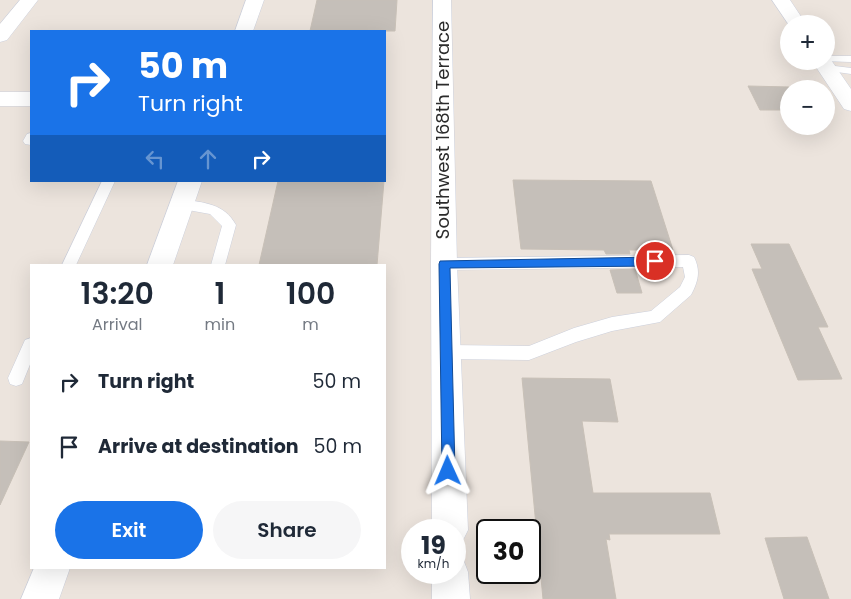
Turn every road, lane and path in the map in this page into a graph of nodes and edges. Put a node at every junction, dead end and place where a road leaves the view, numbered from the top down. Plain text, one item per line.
1 (29, 0) edge
2 (255, 0) edge
3 (442, 0) edge
4 (781, 0) edge
5 (791, 15) edge
6 (244, 30) edge
7 (0, 36) edge
8 (851, 59) edge
9 (835, 61) edge
10 (835, 66) edge
11 (829, 70) edge
12 (851, 71) edge
13 (0, 98) edge
14 (30, 99) edge
15 (851, 104) edge
16 (108, 182) edge
17 (190, 182) edge
18 (182, 204) junction
19 (69, 264) edge
20 (160, 264) edge
21 (218, 264) edge
22 (444, 264) junction
23 (30, 347) edge
24 (446, 352) junction
25 (16, 378) dead end
26 (450, 519) edge
27 (450, 584) edge
28 (451, 599) edge

1 - 7 street
2 - 6 street
3 - 22 street, Southwest 168th Terrace
4 - 5 street
8 - 9 lane
10 - 12 lane
11 - 15 street
13 - 14 street
16 - 19 lane
17 - 18 street
18 - 20 street
18 - 21 lane
22 - 24 street, Southwest 168th Terrace
22 - 24 lane
23 - 25 lane
24 - 26 street, Southwest 168th Terrace
27 - 28 street

